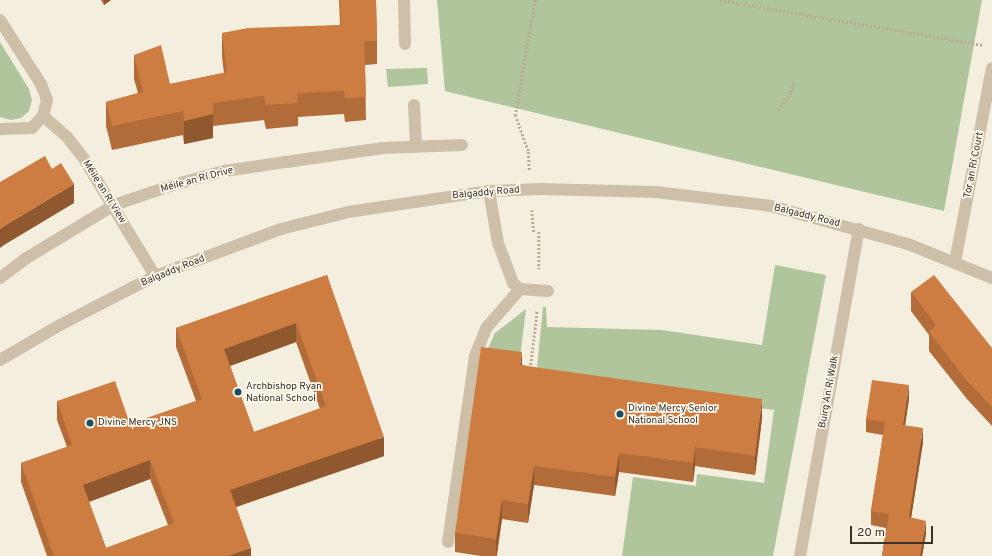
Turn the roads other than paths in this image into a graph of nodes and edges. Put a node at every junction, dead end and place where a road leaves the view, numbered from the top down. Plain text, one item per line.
1 (404, 0) edge
2 (0, 20) edge
3 (405, 44) dead end
4 (992, 68) edge
5 (414, 106) dead end
6 (43, 116) junction
7 (0, 129) edge
8 (416, 145) junction
9 (462, 145) dead end
10 (489, 191) junction
11 (114, 205) junction
12 (859, 229) junction
13 (955, 262) junction
14 (155, 276) junction
15 (0, 278) edge
16 (992, 278) edge
17 (520, 289) junction
18 (543, 291) road end
19 (0, 360) edge
20 (448, 542) dead end
21 (800, 556) edge

1 - 3 street
2 - 6 street
4 - 13 street, Tor an Rí Court
5 - 8 street
6 - 7 street
6 - 11 street, Méile an Rí View
8 - 9 street, Méile an Rí Drive
8 - 11 street, Méile an Rí Drive
10 - 12 street, Balgaddy Road
10 - 14 street, Balgaddy Road
10 - 17 street
11 - 14 street, Méile an Rí View
11 - 15 street, Méile an Rí Drive
12 - 13 street, Balgaddy Road
12 - 21 street, Buirg An Rí Walk
13 - 16 street, Balgaddy Road
14 - 19 street, Balgaddy Road
17 - 18 street
17 - 20 street

